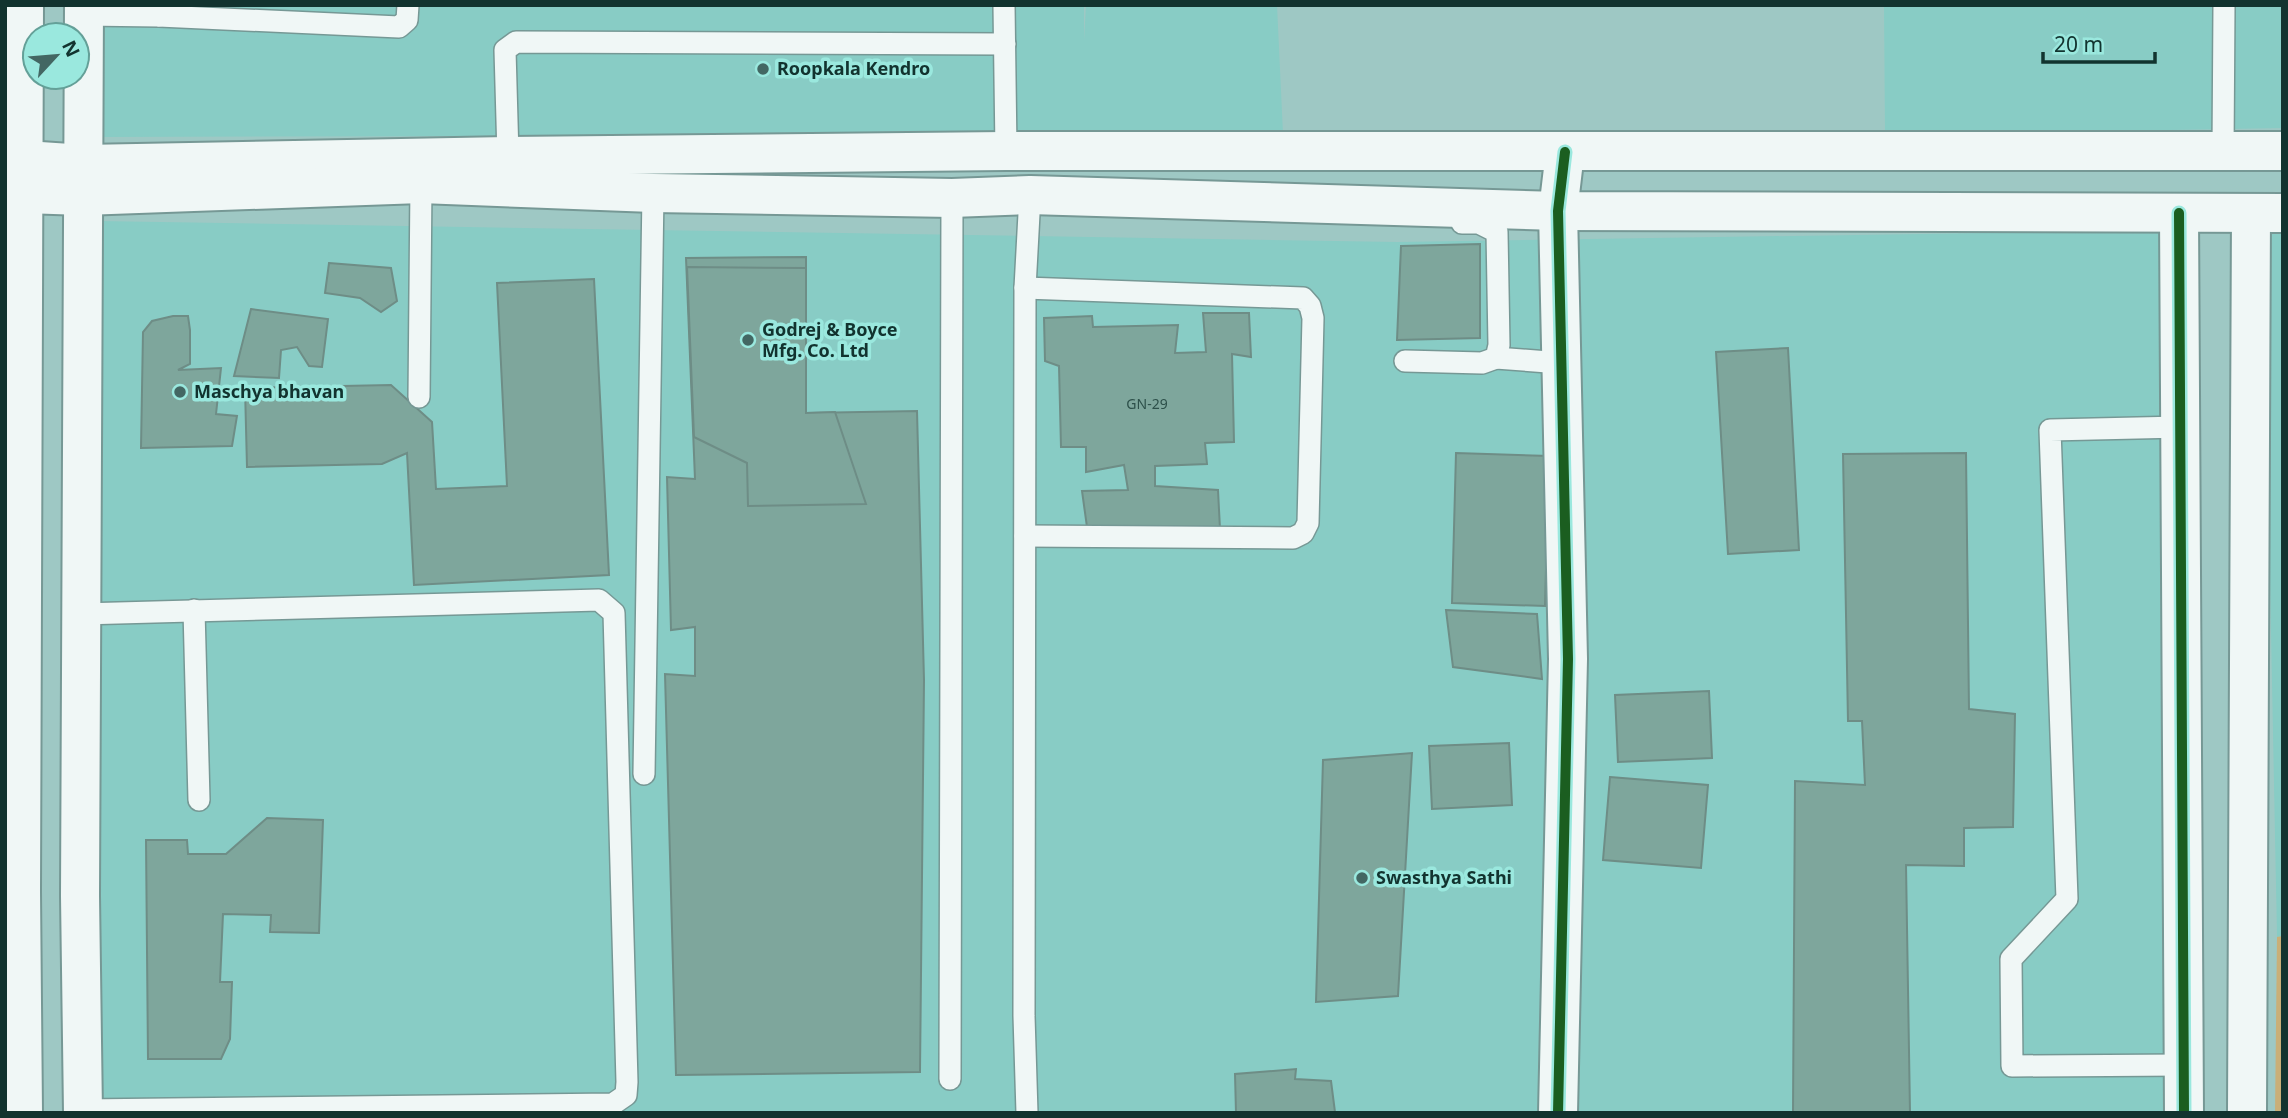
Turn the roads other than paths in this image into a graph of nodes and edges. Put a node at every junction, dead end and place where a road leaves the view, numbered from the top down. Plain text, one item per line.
1 (24, 5) edge
2 (408, 5) edge
3 (1004, 5) edge
4 (2224, 5) edge
5 (83, 10) edge
6 (160, 10) edge
7 (1004, 44) junction
8 (15, 103) edge
9 (2223, 150) junction
10 (1006, 151) junction
11 (2283, 151) edge
12 (1565, 152) junction
13 (1973, 153) junction
14 (508, 156) junction
15 (24, 177) junction
16 (83, 180) junction
17 (421, 184) junction
18 (653, 193) junction
19 (1030, 195) junction
20 (952, 198) junction
21 (1558, 211) junction
22 (2179, 213) junction
23 (2267, 213) edge
24 (1975, 214) junction
25 (1497, 221) junction
26 (1411, 224) dead end
27 (1026, 288) junction
28 (1496, 358) junction
29 (1405, 361) dead end
30 (1561, 363) junction
31 (419, 397) dead end
32 (2181, 427) junction
33 (1025, 536) junction
34 (194, 610) junction
35 (82, 614) junction
36 (644, 774) dead end
37 (199, 800) dead end
38 (2184, 1065) junction
39 (950, 1079) dead end
40 (83, 1111) edge
41 (23, 1113) edge
42 (1027, 1113) edge
43 (1558, 1113) edge
44 (2184, 1113) edge
45 (2247, 1113) edge

1 - 8 main road
2 - 6 lane
3 - 7 lane
4 - 9 lane
5 - 6 lane
5 - 16 main road
7 - 10 lane
7 - 14 lane
8 - 15 main road
9 - 11 main road
9 - 13 main road
10 - 12 main road
10 - 14 main road
12 - 13 main road
12 - 21 main road
13 - 24 main road
14 - 16 main road
15 - 16 main road
15 - 41 main road
16 - 17 main road
16 - 35 main road
17 - 18 main road
17 - 31 lane
18 - 20 main road
18 - 36 lane
19 - 20 main road
19 - 25 main road
19 - 27 lane
20 - 39 lane
21 - 24 main road
21 - 25 main road
21 - 30 main road
22 - 23 main road
22 - 24 main road
22 - 32 main road
23 - 45 main road
25 - 26 lane
25 - 28 lane
27 - 33 lane
27 - 33 lane
28 - 29 lane
28 - 30 lane
30 - 43 main road
32 - 38 main road
32 - 38 lane
33 - 42 lane
34 - 35 lane
34 - 37 lane
34 - 40 lane
35 - 40 main road
38 - 44 main road

